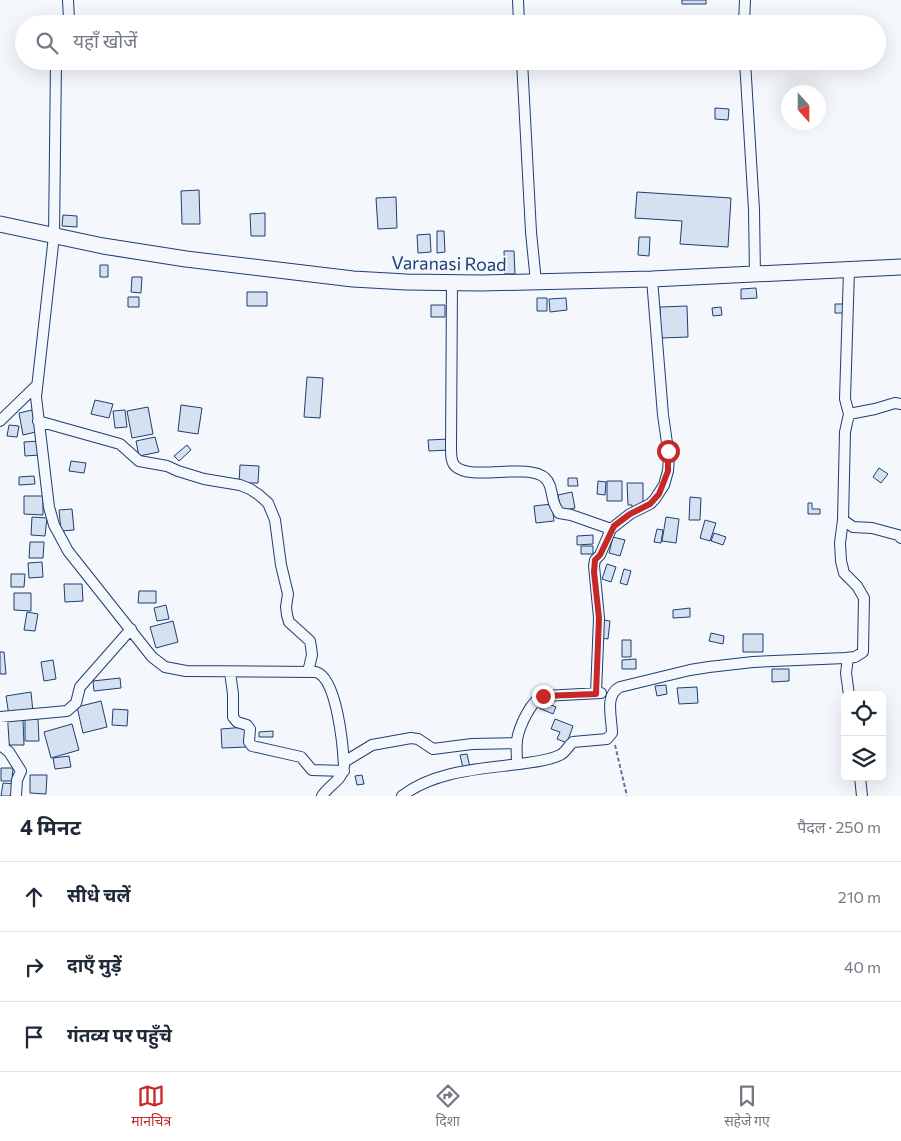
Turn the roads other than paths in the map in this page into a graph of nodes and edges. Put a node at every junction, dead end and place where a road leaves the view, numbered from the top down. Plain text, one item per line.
1 (68, 0) edge
2 (518, 0) edge
3 (745, 0) edge
4 (69, 15) edge
5 (519, 15) edge
6 (744, 15) edge
7 (56, 70) edge
8 (522, 70) edge
9 (746, 70) edge
10 (0, 224) edge
11 (54, 236) junction
12 (901, 267) edge
13 (849, 270) junction
14 (755, 276) junction
15 (652, 279) junction
16 (536, 282) junction
17 (452, 283) junction
18 (36, 386) junction
19 (901, 404) edge
20 (849, 414) junction
21 (0, 420) edge
22 (38, 421) junction
23 (843, 520) junction
24 (612, 529) junction
25 (901, 538) edge
26 (131, 630) junction
27 (848, 658) junction
28 (230, 672) junction
29 (308, 672) junction
30 (848, 691) edge
31 (612, 693) junction
32 (596, 694) junction
33 (1, 718) edge
34 (517, 743) junction
35 (517, 764) junction
36 (344, 766) junction
37 (860, 781) edge
38 (16, 796) edge
39 (322, 796) edge
40 (402, 796) edge
41 (862, 796) edge

1 - 4 street
2 - 5 street
3 - 6 street
7 - 11 street
8 - 16 street
9 - 14 street
10 - 11 highway, Varanasi Road
11 - 17 highway, Varanasi Road
11 - 18 street
12 - 13 highway, Varanasi Road
13 - 14 highway, Varanasi Road
13 - 20 street
14 - 15 highway, Varanasi Road
15 - 16 highway, Varanasi Road
15 - 24 street
16 - 17 highway, Varanasi Road
17 - 24 street
18 - 21 street
18 - 22 street
19 - 20 street
20 - 23 street
22 - 26 street
22 - 29 street
23 - 25 street
23 - 27 street
24 - 32 street
26 - 28 street
26 - 33 street
27 - 30 street
27 - 31 street
28 - 29 street
28 - 36 street
29 - 36 street
31 - 32 street
31 - 35 street
32 - 34 street
33 - 38 street
34 - 35 street
34 - 36 street
35 - 40 street
36 - 39 street
37 - 41 street

